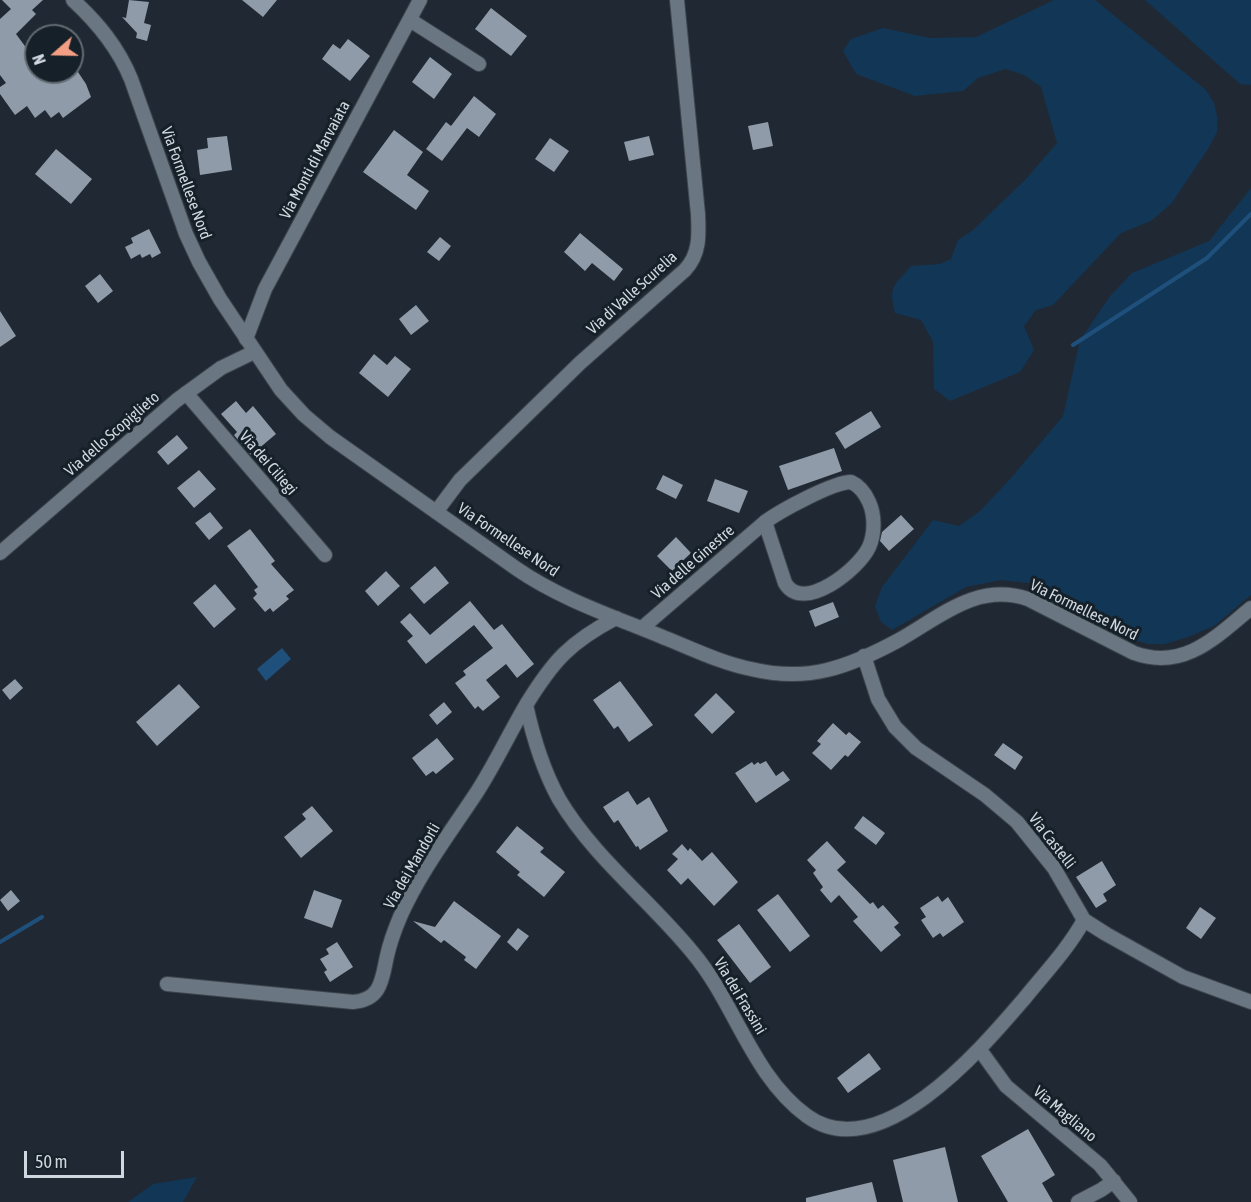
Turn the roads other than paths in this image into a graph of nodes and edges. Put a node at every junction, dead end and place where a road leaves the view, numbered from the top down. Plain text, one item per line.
1 (73, 0) edge
2 (420, 0) edge
3 (677, 0) edge
4 (410, 20) junction
5 (479, 63) dead end
6 (246, 339) junction
7 (254, 352) junction
8 (186, 393) junction
9 (436, 512) junction
10 (765, 522) junction
11 (0, 553) edge
12 (325, 555) dead end
13 (1251, 608) edge
14 (616, 618) junction
15 (642, 628) junction
16 (864, 656) junction
17 (526, 705) junction
18 (1084, 920) junction
19 (167, 984) dead end
20 (1251, 1002) edge
21 (980, 1050) junction
22 (1114, 1180) junction
23 (1078, 1202) edge
24 (1130, 1202) edge

1 - 6 street, Via Formellese Nord
2 - 4 street, Via Monti di Marvaiata
3 - 9 street, Via di Valle Scurelia
4 - 5 street
4 - 6 street, Via Monti di Marvaiata
6 - 7 street, Via Formellese Nord
7 - 8 street, Via dello Scopiglieto
7 - 9 street, Via Formellese Nord
8 - 11 street, Via dello Scopiglieto
8 - 12 street, Via dei Ciliegi
9 - 14 street, Via Formellese Nord
10 - 10 street, Via delle Ginestre
10 - 15 street, Via delle Ginestre
13 - 16 street, Via Formellese Nord
14 - 15 street, Via Formellese Nord
14 - 17 street, Via dei Mandorli
15 - 16 street, Via Formellese Nord
16 - 18 street, Via Castelli
17 - 19 street, Via dei Mandorli
17 - 21 street, Via dei Frassini
18 - 20 street, Via Castelli
18 - 21 street, Via dei Frassini
21 - 22 street, Via Magliano
22 - 23 street
22 - 24 street, Via Magliano

